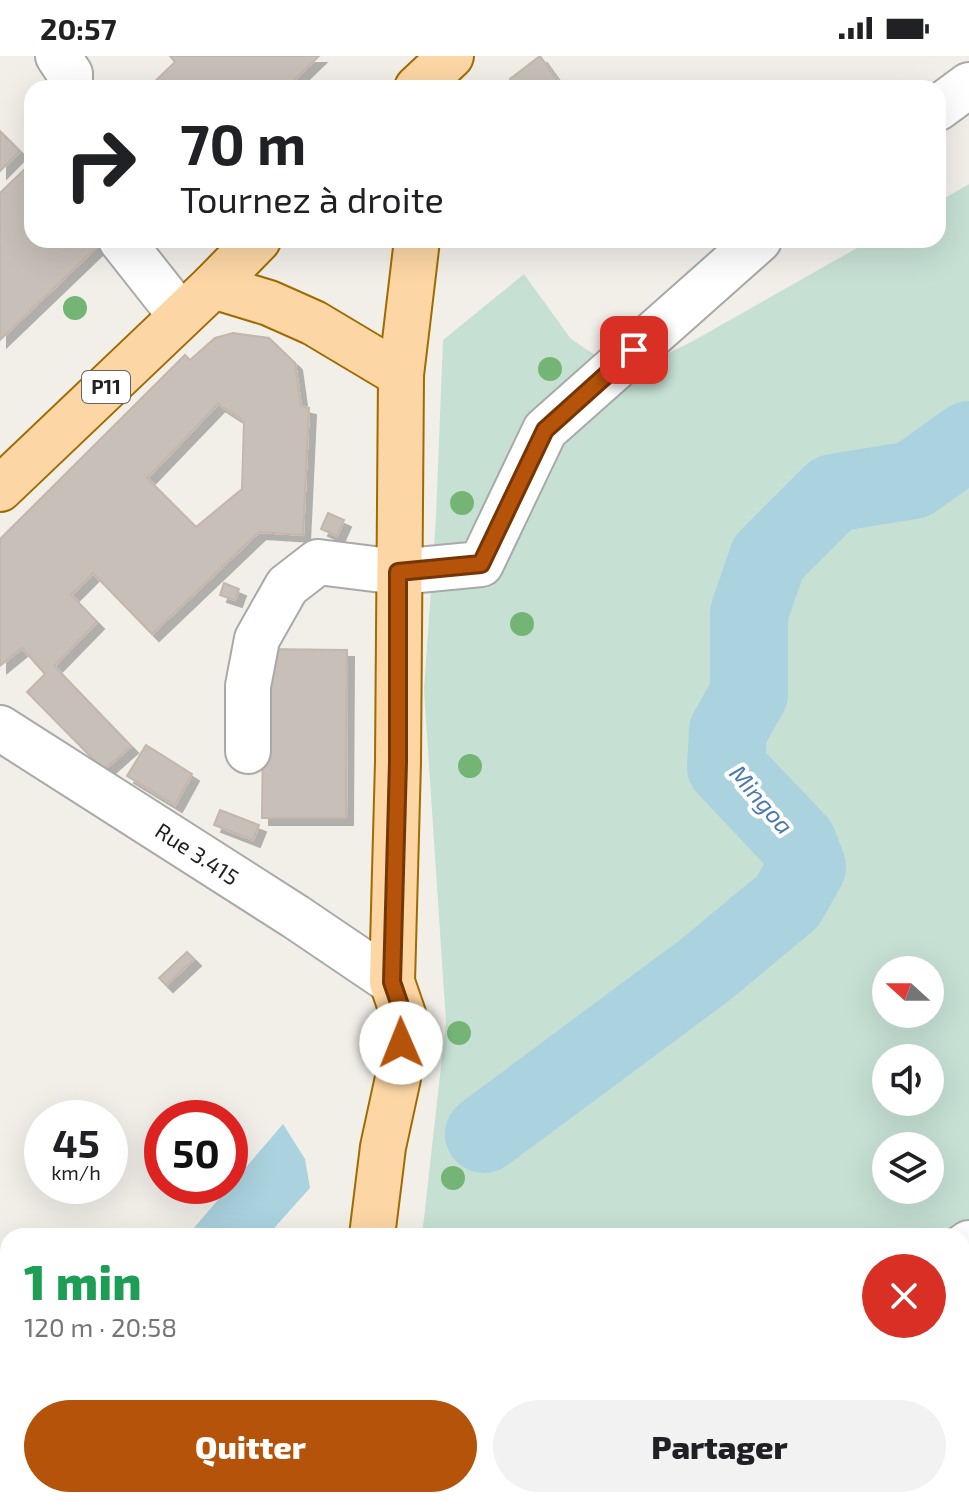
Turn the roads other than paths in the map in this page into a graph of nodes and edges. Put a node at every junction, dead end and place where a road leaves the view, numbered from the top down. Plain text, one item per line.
1 (58, 56) edge
2 (452, 56) edge
3 (70, 80) edge
4 (426, 80) edge
5 (448, 80) edge
6 (969, 85) edge
7 (946, 102) edge
8 (127, 248) edge
9 (250, 248) edge
10 (416, 248) edge
11 (750, 248) edge
12 (213, 286) junction
13 (181, 316) junction
14 (401, 375) junction
15 (0, 489) edge
16 (398, 572) junction
17 (0, 728) edge
18 (248, 751) dead end
19 (392, 982) junction
20 (373, 1228) edge

1 - 3 street
2 - 4 main road
2 - 5 main road
6 - 7 street
8 - 13 street
9 - 12 main road, P11
10 - 14 main road
11 - 16 street
12 - 13 main road, P11
12 - 14 main road
13 - 15 main road, P11
14 - 16 main road
16 - 18 street
16 - 19 main road
17 - 19 street, Rue 3.415
19 - 20 main road

